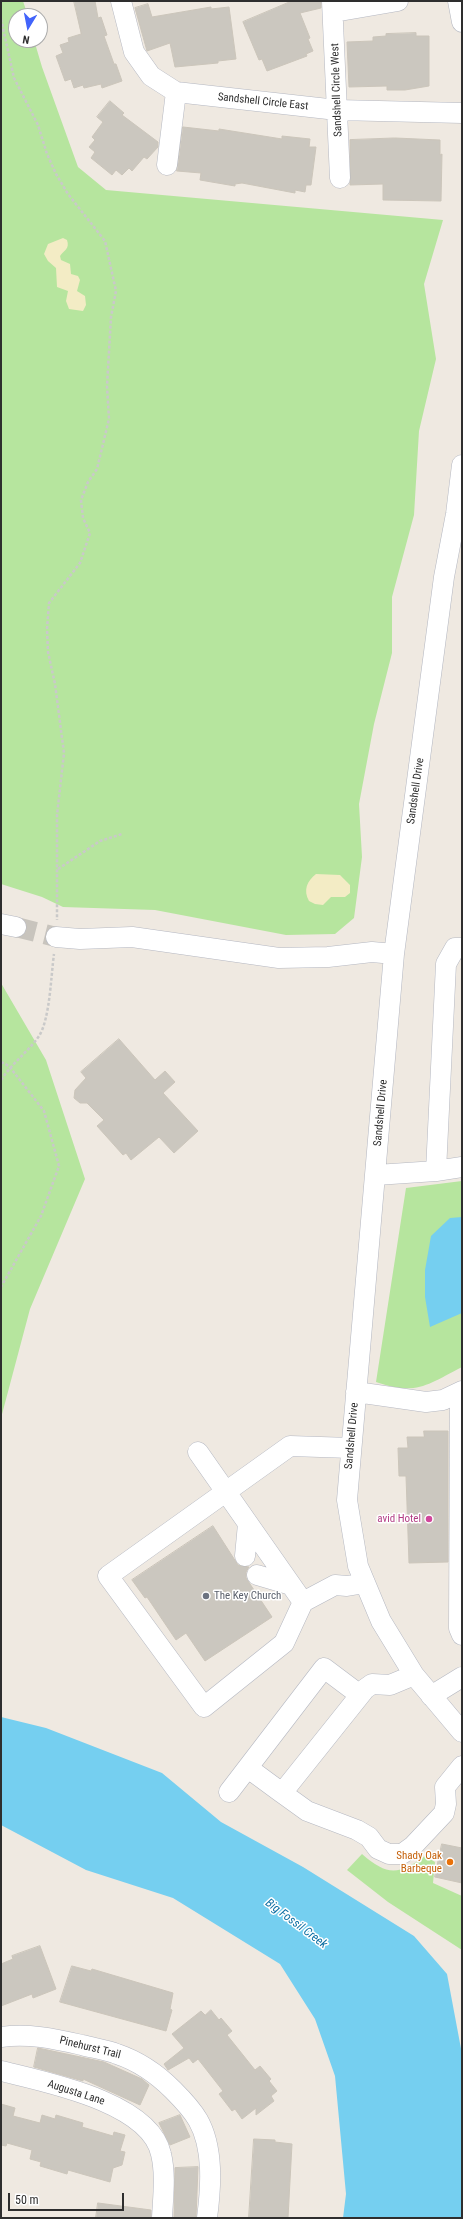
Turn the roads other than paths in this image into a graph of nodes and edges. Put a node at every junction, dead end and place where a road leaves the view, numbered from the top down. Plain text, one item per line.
1 (121, 1) edge
2 (398, 1) edge
3 (458, 1) edge
4 (333, 6) edge
5 (462, 22) edge
6 (176, 92) junction
7 (336, 110) junction
8 (462, 113) edge
9 (168, 165) dead end
10 (340, 178) dead end
11 (462, 465) edge
12 (56, 937) tunnel mouth
13 (462, 948) edge
14 (394, 954) junction
15 (462, 1167) edge
16 (436, 1171) junction
17 (376, 1175) junction
18 (461, 1391) edge
19 (356, 1392) junction
20 (351, 1448) junction
21 (198, 1452) dead end
22 (226, 1492) junction
23 (248, 1524) junction
24 (245, 1556) dead end
25 (257, 1575) dead end
26 (365, 1583) junction
27 (291, 1585) junction
28 (303, 1602) junction
29 (462, 1635) edge
30 (414, 1675) junction
31 (462, 1677) edge
32 (360, 1695) junction
33 (431, 1696) junction
34 (462, 1732) edge
35 (462, 1766) edge
36 (248, 1768) junction
37 (228, 1792) dead end
38 (282, 1793) junction
39 (1, 2037) edge
40 (1, 2070) edge
41 (162, 2218) edge
42 (207, 2218) edge

1 - 6 street, Sandshell Circle East
2 - 4 street
3 - 5 street
4 - 7 street, Sandshell Circle West
6 - 7 street, Sandshell Circle East
6 - 9 street
7 - 8 street, Sandshell Circle East
7 - 10 street, Sandshell Circle West
11 - 14 street, Sandshell Drive
12 - 14 street
13 - 16 street
14 - 17 street, Sandshell Drive
15 - 16 street
16 - 17 street
17 - 19 street, Sandshell Drive
18 - 19 street
18 - 29 street
19 - 20 street, Sandshell Drive
20 - 22 street
20 - 26 street, Sandshell Drive
21 - 22 street
22 - 23 street
22 - 28 street
23 - 24 street
23 - 27 street
25 - 27 street
26 - 28 street
26 - 30 street, Sandshell Drive
27 - 28 street
30 - 32 street
30 - 33 street, Sandshell Drive
31 - 33 street
32 - 36 street
32 - 38 street
33 - 34 street, Sandshell Drive
35 - 38 street
36 - 37 street
36 - 38 street
39 - 42 street, Pinehurst Trail
40 - 41 street, Augusta Lane

